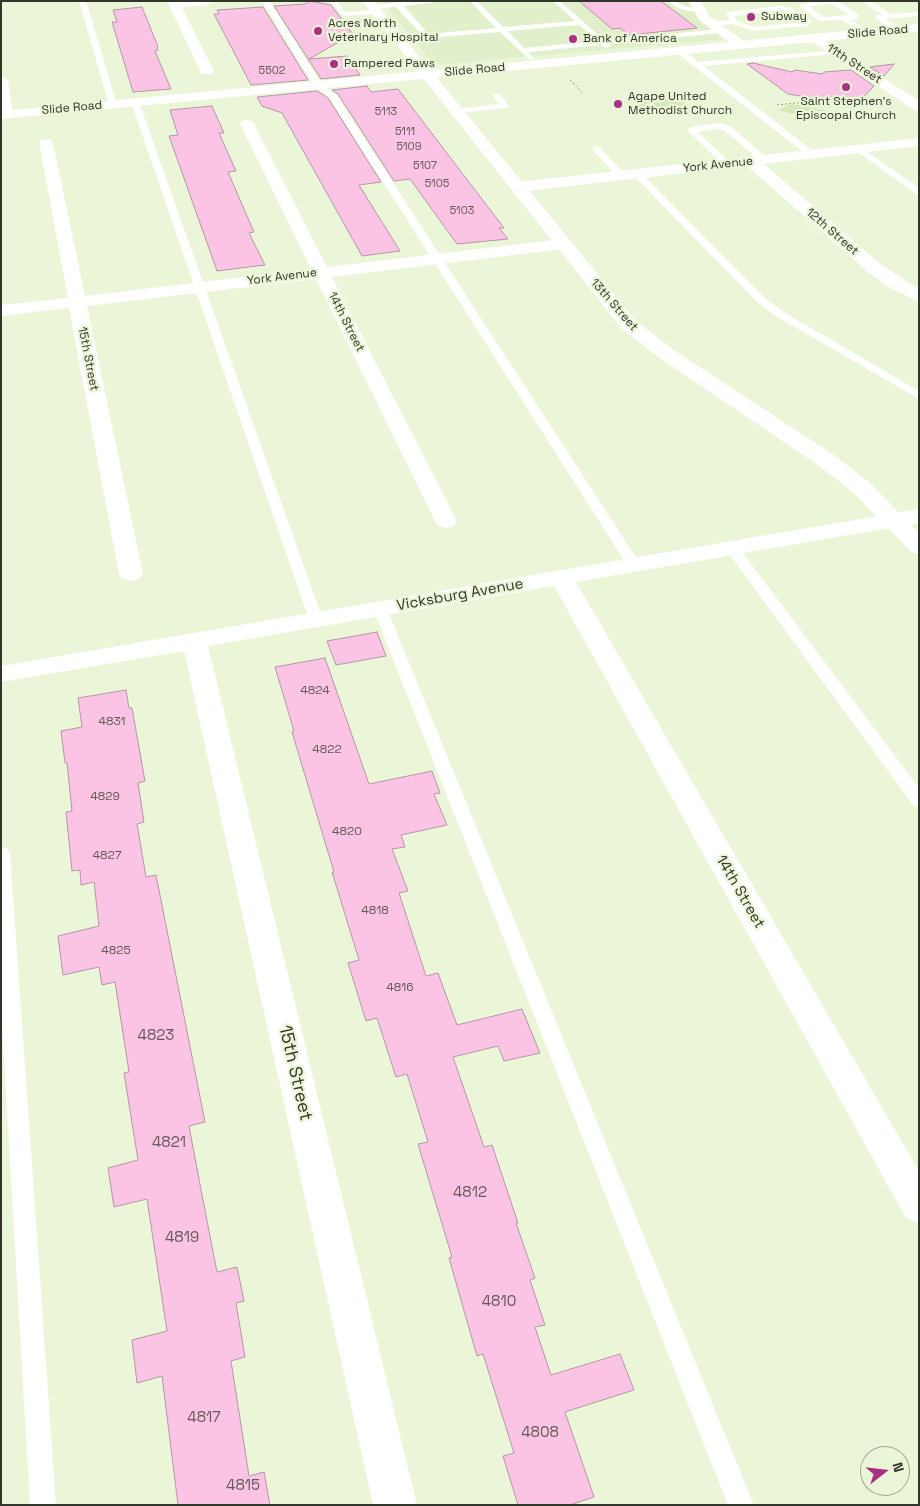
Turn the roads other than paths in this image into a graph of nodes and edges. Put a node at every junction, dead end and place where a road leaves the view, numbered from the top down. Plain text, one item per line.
1 (82, 1) edge
2 (207, 1) edge
3 (265, 1) edge
4 (333, 1) edge
5 (441, 1) edge
6 (473, 1) edge
7 (556, 1) edge
8 (669, 1) edge
9 (865, 1) edge
10 (173, 3) edge
11 (397, 3) edge
12 (697, 5) edge
13 (372, 7) edge
14 (919, 14) edge
15 (890, 16) junction
16 (843, 18) junction
17 (734, 22) junction
18 (581, 23) junction
19 (806, 24) junction
20 (716, 28) junction
21 (502, 30) junction
22 (899, 30) junction
23 (917, 30) edge
24 (867, 33) junction
25 (426, 36) junction
26 (820, 38) junction
27 (399, 39) junction
28 (603, 42) junction
29 (741, 45) junction
30 (522, 50) junction
31 (680, 51) junction
32 (835, 52) junction
33 (619, 57) junction
34 (537, 64) junction
35 (697, 64) junction
36 (207, 71) dead end
37 (426, 75) junction
38 (1, 80) edge
39 (318, 85) junction
40 (497, 96) dead end
41 (135, 102) junction
42 (113, 104) junction
43 (919, 107) edge
44 (456, 111) junction
45 (3, 115) edge
46 (247, 124) dead end
47 (919, 142) edge
48 (46, 143) dead end
49 (596, 149) dead end
50 (859, 149) junction
51 (811, 154) junction
52 (757, 160) junction
53 (727, 164) junction
54 (629, 175) junction
55 (518, 187) junction
56 (919, 193) edge
57 (563, 244) junction
58 (438, 259) junction
59 (320, 272) junction
60 (198, 287) junction
61 (919, 297) edge
62 (76, 302) junction
63 (1, 311) edge
64 (919, 396) edge
65 (919, 516) edge
66 (894, 520) junction
67 (446, 521) dead end
68 (919, 547) edge
69 (732, 548) junction
70 (634, 565) junction
71 (131, 574) dead end
72 (560, 578) junction
73 (380, 609) junction
74 (316, 620) junction
75 (194, 641) junction
76 (1, 674) edge
77 (919, 801) edge
78 (1, 853) edge
79 (919, 1206) edge
80 (44, 1505) edge
81 (395, 1505) edge
82 (741, 1505) edge

1 - 42 lane
2 - 10 street
3 - 39 lane
4 - 13 lane
5 - 11 lane
6 - 21 lane
7 - 18 lane
8 - 12 lane
9 - 15 lane
10 - 36 street
11 - 13 lane
11 - 25 lane
12 - 20 street
13 - 27 street, 13th Street
14 - 15 lane
15 - 22 lane
16 - 16 lane
16 - 24 lane
17 - 19 lane
17 - 19 lane
17 - 20 lane
18 - 21 lane
18 - 28 lane
19 - 26 lane
20 - 28 lane
20 - 29 street
21 - 25 lane
21 - 30 lane
22 - 23 street, Slide Road
22 - 24 street, Slide Road
24 - 26 street, Slide Road
25 - 27 lane
26 - 29 street, Slide Road
26 - 32 street, 11th Street
27 - 37 street, 13th Street
28 - 30 lane
28 - 33 lane
29 - 31 street, Slide Road
30 - 34 lane
31 - 33 street, Slide Road
31 - 35 lane
32 - 35 lane
32 - 43 street, 11th Street
33 - 34 street, Slide Road
34 - 37 street, Slide Road
35 - 51 lane
37 - 39 street, Slide Road
37 - 44 street, 13th Street
38 - 45 street
39 - 41 street, Slide Road
39 - 58 lane
40 - 44 lane
41 - 42 street, Slide Road
41 - 60 lane
42 - 45 street, Slide Road
44 - 55 street, 13th Street
46 - 59 street, 14th Street
47 - 50 street, York Avenue
48 - 62 street, 15th Street
49 - 54 lane
50 - 51 street, York Avenue
50 - 56 lane
51 - 52 street, York Avenue
52 - 53 street, York Avenue
52 - 53 lane
52 - 61 street, 12th Street
53 - 54 street, York Avenue
54 - 55 street, York Avenue
54 - 64 lane
55 - 57 street, 13th Street
57 - 58 street, York Avenue
57 - 66 street, 13th Street
58 - 59 street, York Avenue
58 - 70 lane
59 - 60 street, York Avenue
59 - 67 street, 14th Street
60 - 62 street, York Avenue
60 - 74 lane
62 - 63 street, York Avenue
62 - 71 street, 15th Street
65 - 66 street, Vicksburg Avenue
66 - 68 street, 13th Street
66 - 69 street, Vicksburg Avenue
69 - 70 street, Vicksburg Avenue
69 - 77 lane
70 - 72 street, Vicksburg Avenue
72 - 73 street, Vicksburg Avenue
72 - 79 street, 14th Street
73 - 74 street, Vicksburg Avenue
73 - 82 lane
74 - 75 street, Vicksburg Avenue
75 - 76 street, Vicksburg Avenue
75 - 81 street, 15th Street
78 - 80 lane

